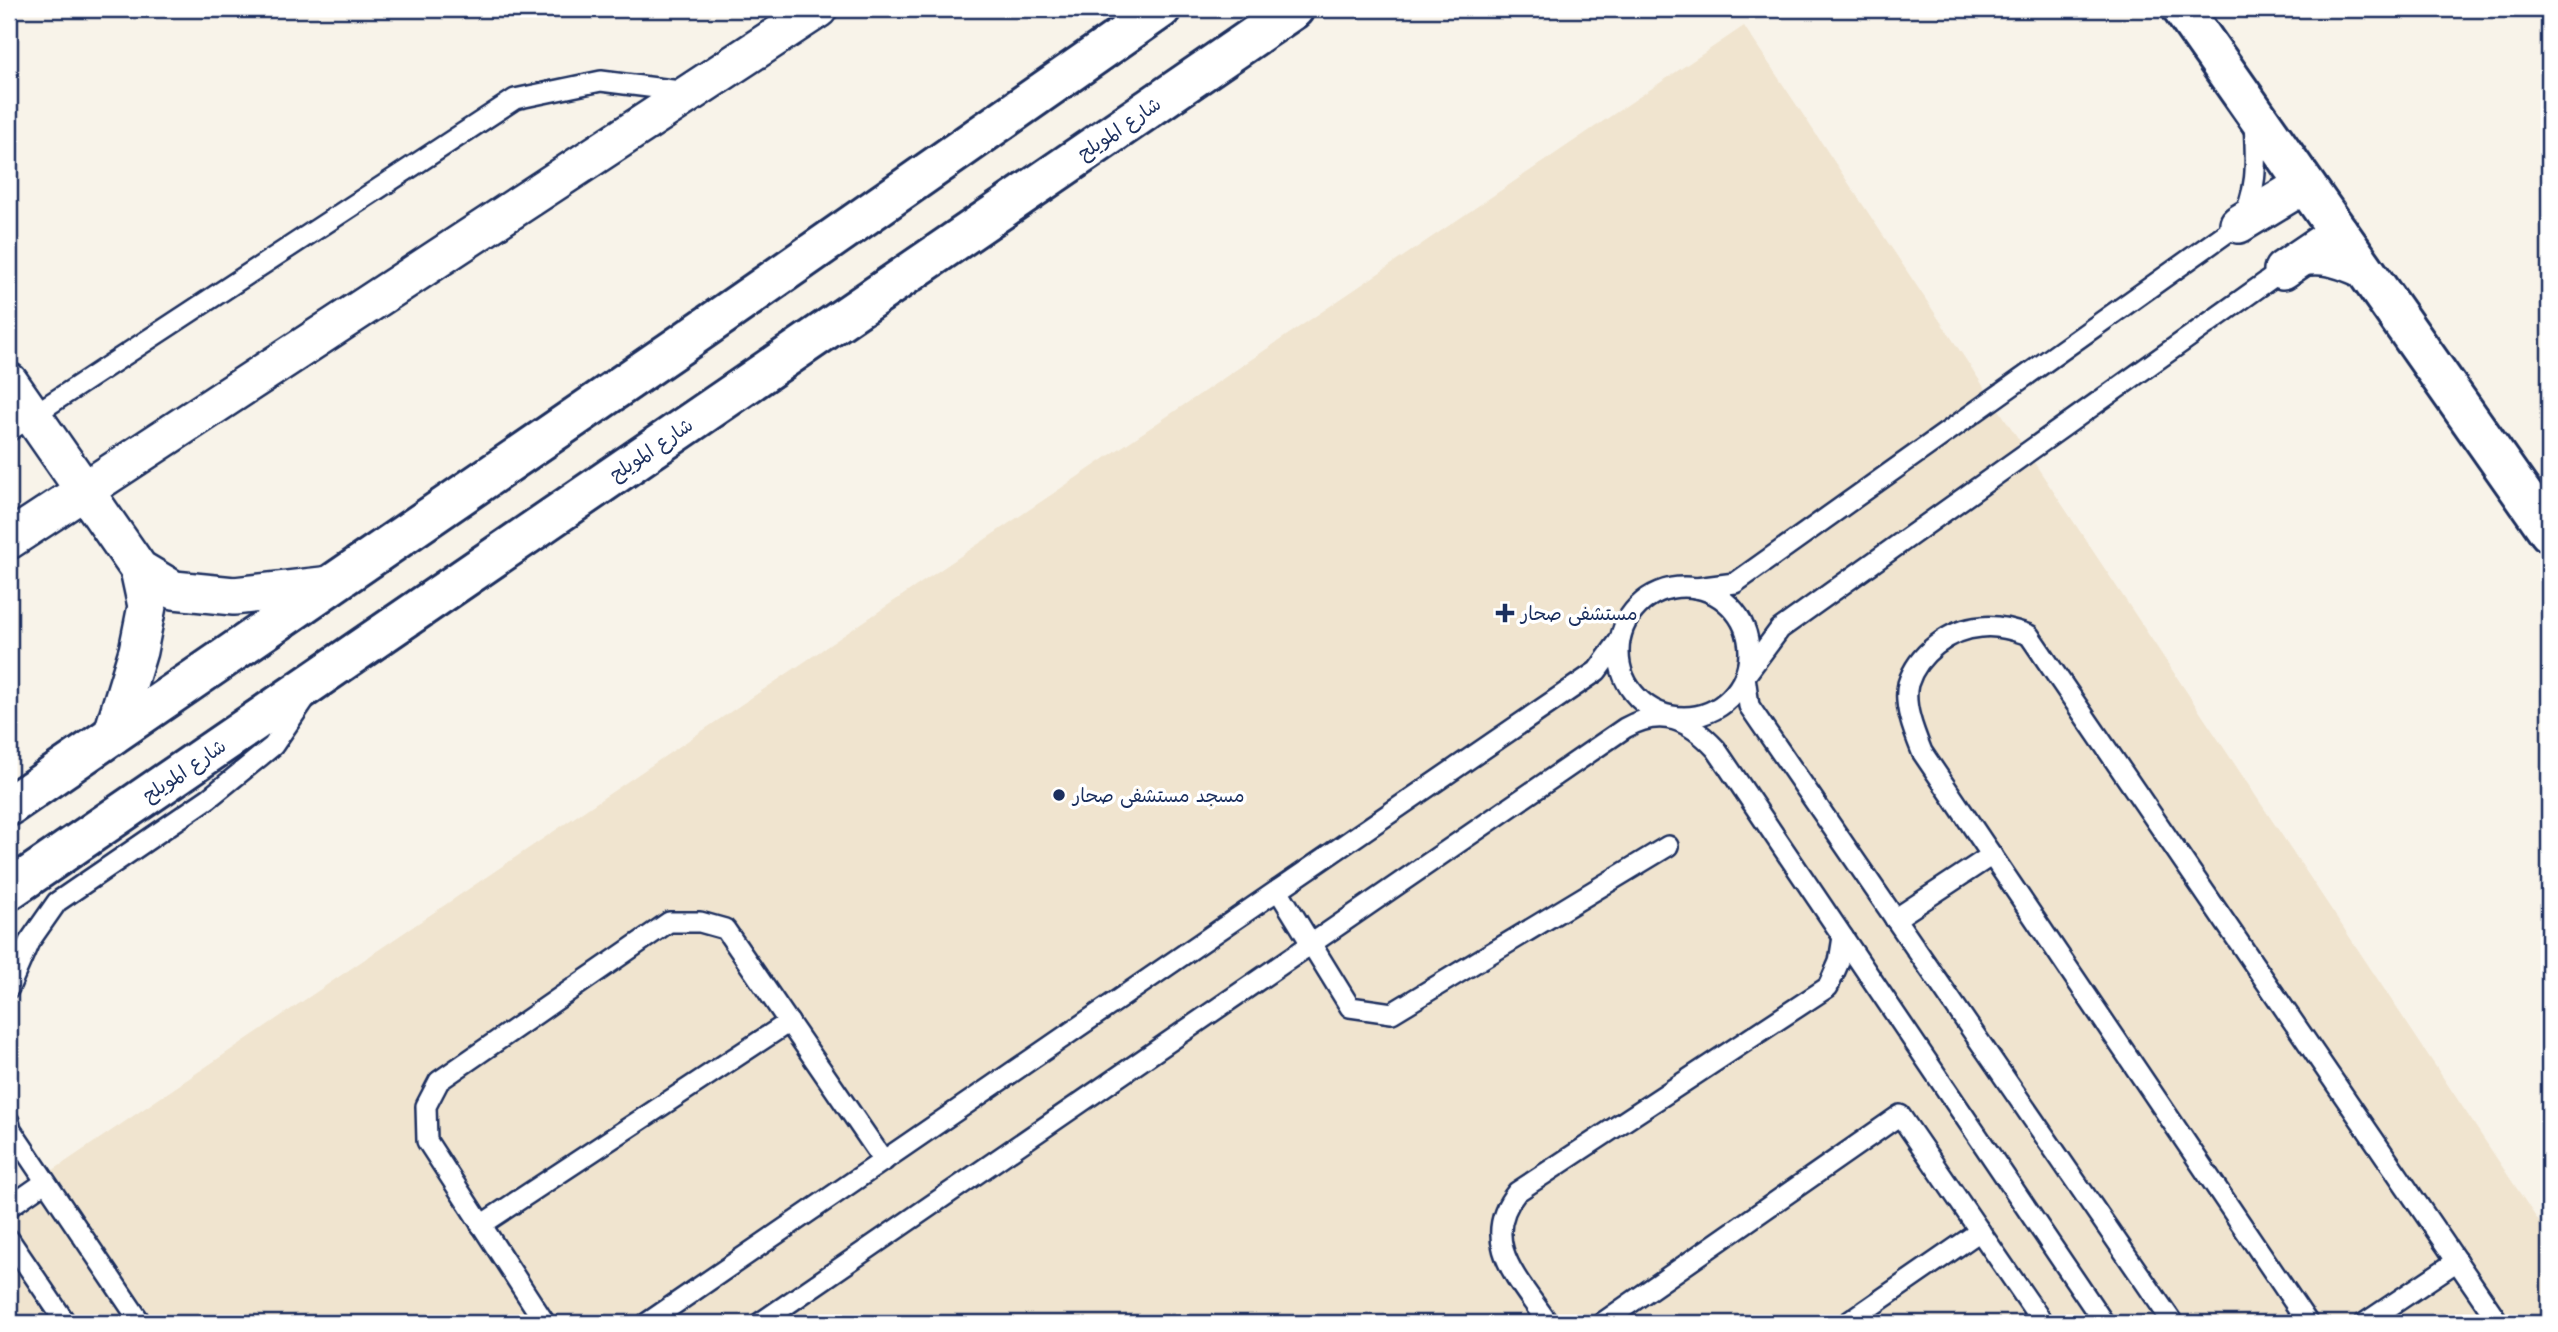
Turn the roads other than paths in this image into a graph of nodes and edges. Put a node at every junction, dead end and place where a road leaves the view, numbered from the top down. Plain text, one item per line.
1 (818, 9) edge
2 (1161, 9) edge
3 (1294, 9) edge
4 (1324, 9) edge
5 (2182, 9) edge
6 (1224, 56) junction
7 (692, 93) junction
8 (2253, 111) junction
9 (2305, 184) junction
10 (2239, 224) junction
11 (2339, 232) junction
12 (2283, 270) junction
13 (2375, 284) junction
14 (9, 382) edge
15 (20, 423) edge
16 (82, 490) junction
17 (2549, 532) edge
18 (9, 540) edge
19 (139, 569) junction
20 (331, 585) junction
21 (1696, 588) junction
22 (1619, 641) junction
23 (1745, 676) junction
24 (316, 679) junction
25 (1668, 716) junction
26 (112, 736) junction
27 (9, 806) edge
28 (1668, 846) dead end
29 (1992, 855) junction
30 (9, 890) edge
31 (1278, 890) junction
32 (1895, 919) junction
33 (1843, 937) junction
34 (1311, 945) junction
35 (9, 988) edge
36 (789, 1022) junction
37 (9, 1121) edge
38 (884, 1161) junction
39 (45, 1182) junction
40 (9, 1207) edge
41 (481, 1225) junction
42 (1980, 1231) junction
43 (9, 1239) edge
44 (2456, 1261) junction
45 (769, 1320) edge
46 (65, 1323) edge
47 (141, 1323) edge
48 (545, 1323) edge
49 (647, 1323) edge
50 (1548, 1323) edge
51 (1602, 1323) edge
52 (1847, 1323) edge
53 (2043, 1323) edge
54 (2104, 1323) edge
55 (2173, 1323) edge
56 (2308, 1323) edge
57 (2365, 1323) edge
58 (2499, 1323) edge

1 - 7 street
2 - 20 main road
3 - 6 main road, شارع المويلح
4 - 6 main road
5 - 8 main road
6 - 24 main road, شارع المويلح
7 - 15 lane
7 - 16 street
8 - 9 main road
8 - 10 lane
9 - 10 street
9 - 11 main road
10 - 21 lane
11 - 12 street
11 - 13 main road
12 - 13 lane
12 - 23 lane
13 - 17 main road
14 - 15 street
15 - 16 street
16 - 18 street
16 - 19 street
19 - 20 street
19 - 26 street
20 - 26 main road
21 - 22 lane
21 - 23 lane
22 - 25 lane
22 - 31 lane
23 - 25 lane
23 - 32 lane
24 - 30 main road, شارع المويلح
24 - 35 lane
25 - 33 lane
25 - 34 lane
26 - 27 main road
28 - 34 lane
29 - 32 lane
29 - 44 lane
29 - 56 lane
31 - 34 lane
31 - 38 lane
32 - 55 lane
33 - 50 lane
33 - 54 lane
34 - 45 lane
36 - 38 lane
36 - 41 lane
36 - 41 lane
37 - 39 lane
38 - 49 lane
39 - 40 lane
39 - 47 lane
41 - 48 lane
42 - 51 lane
42 - 52 lane
42 - 53 lane
43 - 46 lane
44 - 57 lane
44 - 58 lane

